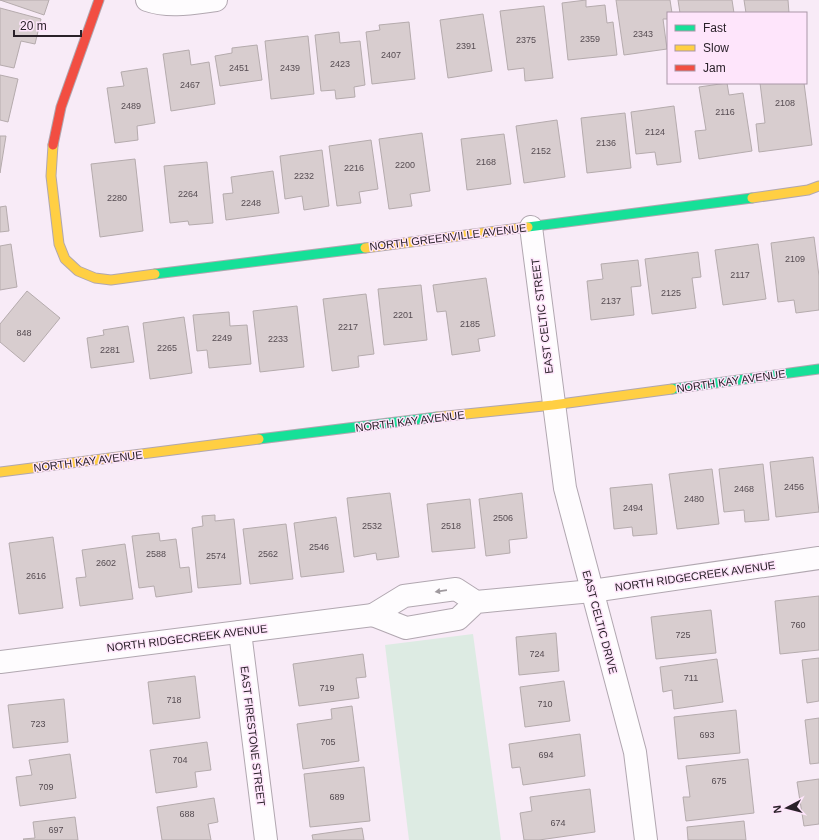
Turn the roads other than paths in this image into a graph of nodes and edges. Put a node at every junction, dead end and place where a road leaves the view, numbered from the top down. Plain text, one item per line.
1 (99, 0) edge
2 (147, 0) edge
3 (216, 0) edge
4 (819, 186) edge
5 (532, 227) junction
6 (819, 370) edge
7 (553, 405) junction
8 (0, 472) edge
9 (819, 558) edge
10 (592, 591) junction
11 (476, 602) junction
12 (373, 615) junction
13 (240, 632) junction
14 (0, 662) edge
15 (266, 840) edge
16 (646, 840) edge

1 - 5 street, NORTH GREENVILLE AVENUE
2 - 3 street
4 - 5 street, NORTH GREENVILLE AVENUE
5 - 7 street, EAST CELTIC STREET
6 - 7 street, NORTH KAY AVENUE
7 - 8 street, NORTH KAY AVENUE
7 - 10 street, EAST CELTIC DRIVE
9 - 10 street, NORTH RIDGECREEK AVENUE
10 - 11 street, NORTH RIDGECREEK AVENUE
10 - 16 street, EAST CELTIC DRIVE
11 -> 12 street, NORTH RIDGECREEK AVENUE
11 - 12 street, NORTH RIDGECREEK AVENUE
12 - 13 street, NORTH RIDGECREEK AVENUE
13 - 14 street, NORTH RIDGECREEK AVENUE
13 - 15 street, EAST FIRESTONE STREET

